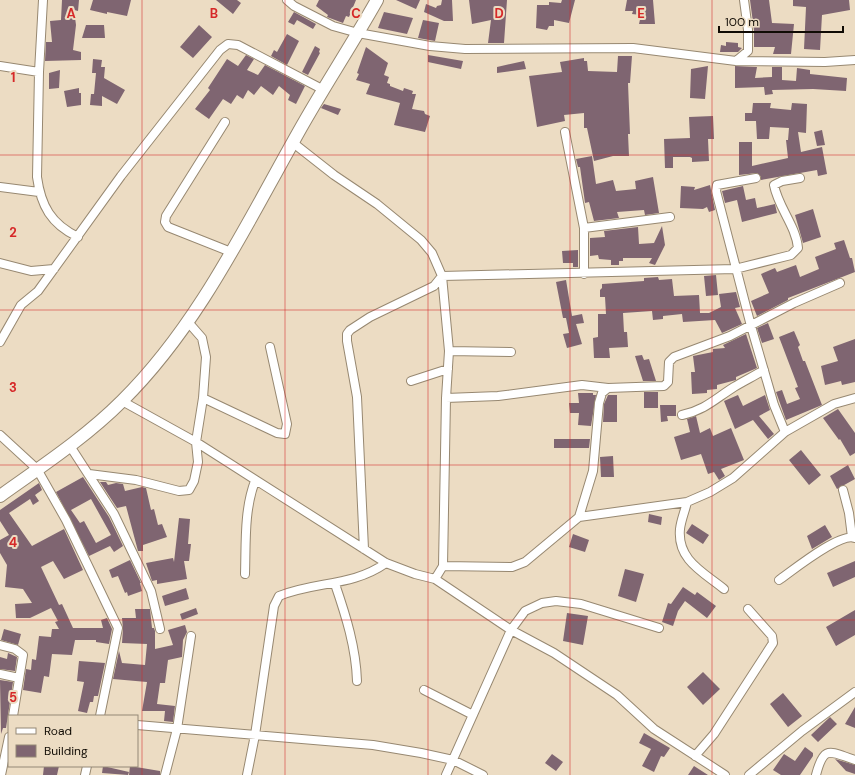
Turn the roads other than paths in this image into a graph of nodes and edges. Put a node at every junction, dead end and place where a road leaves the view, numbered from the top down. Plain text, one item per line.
1 (43, 0) edge
2 (287, 0) edge
3 (377, 0) edge
4 (744, 0) edge
5 (358, 33) junction
6 (736, 60) junction
7 (855, 60) edge
8 (0, 66) edge
9 (39, 72) junction
10 (322, 89) junction
11 (225, 122) dead end
12 (564, 132) dead end
13 (292, 142) junction
14 (756, 178) dead end
15 (800, 178) dead end
16 (0, 187) edge
17 (39, 192) junction
18 (670, 217) dead end
19 (584, 228) junction
20 (78, 237) junction
21 (231, 252) junction
22 (0, 263) edge
23 (54, 269) junction
24 (735, 269) junction
25 (584, 274) junction
26 (442, 276) junction
27 (840, 283) dead end
28 (188, 322) junction
29 (751, 326) junction
30 (0, 342) edge
31 (270, 347) dead end
32 (449, 351) junction
33 (511, 352) dead end
34 (448, 368) junction
35 (764, 370) junction
36 (412, 381) dead end
37 (608, 388) junction
38 (203, 398) junction
39 (446, 398) junction
40 (855, 398) edge
41 (122, 401) junction
42 (682, 415) dead end
43 (785, 432) junction
44 (0, 435) edge
45 (196, 442) junction
46 (70, 446) junction
47 (37, 470) junction
48 (90, 474) junction
49 (255, 481) junction
50 (843, 490) dead end
51 (0, 496) edge
52 (687, 502) junction
53 (579, 517) junction
54 (853, 537) edge
55 (364, 549) junction
56 (386, 563) junction
57 (443, 566) junction
58 (245, 574) dead end
59 (435, 579) junction
60 (779, 580) dead end
61 (335, 584) junction
62 (724, 589) dead end
63 (748, 609) dead end
64 (658, 628) dead end
65 (160, 629) dead end
66 (511, 630) junction
67 (191, 636) dead end
68 (0, 646) edge
69 (0, 674) edge
70 (19, 678) junction
71 (357, 681) dead end
72 (424, 690) dead end
73 (855, 692) edge
74 (14, 715) edge
75 (100, 715) edge
76 (473, 715) junction
77 (138, 725) edge
78 (177, 729) junction
79 (256, 735) junction
80 (8, 742) edge
81 (695, 756) junction
82 (453, 760) junction
83 (855, 760) edge
84 (1, 775) edge
85 (165, 775) edge
86 (248, 775) edge
87 (446, 775) edge
88 (483, 775) edge
89 (725, 775) edge
90 (749, 775) edge
91 (816, 775) edge

1 - 9 street
2 - 5 street
3 - 5 street
4 - 6 street
5 - 6 street
5 - 10 street
6 - 7 street
8 - 9 street
9 - 17 street
10 - 13 street
10 - 20 street
11 - 21 street
12 - 19 street
13 - 21 street
13 - 26 street
14 - 24 street
15 - 24 street
16 - 17 street
17 - 20 street
18 - 19 street
19 - 25 street
20 - 23 street
21 - 28 street
22 - 23 street
23 - 30 street
24 - 25 street
24 - 29 street
25 - 26 street
26 - 32 street
26 - 55 street
27 - 29 street
28 - 38 street
28 - 41 street
29 - 35 street
29 - 37 street
31 - 38 street
32 - 33 street
32 - 34 street
34 - 36 street
34 - 39 street
35 - 42 street
35 - 43 street
37 - 39 street
37 - 53 street
38 - 45 street
39 - 57 street
40 - 43 street
41 - 45 street
41 - 46 street
43 - 52 street
44 - 47 street
45 - 48 street
45 - 49 street
46 - 47 street
46 - 48 street
47 - 51 street
47 - 75 street
48 - 65 street
49 - 55 street
49 - 58 street
50 - 54 street
52 - 53 street
52 - 62 street
53 - 57 street
54 - 60 street
55 - 56 street
56 - 59 street
56 - 61 street
57 - 59 street
59 - 66 street
61 - 71 street
61 - 79 street
63 - 81 street
64 - 66 street
66 - 76 street
66 - 81 street
67 - 78 street
68 - 70 street
69 - 70 street
70 - 74 street
72 - 76 street
73 - 90 street
76 - 82 street
77 - 78 street
78 - 79 street
78 - 85 street
79 - 82 street
79 - 86 street
80 - 84 street
81 - 89 street
82 - 87 street
82 - 88 street
83 - 91 street

